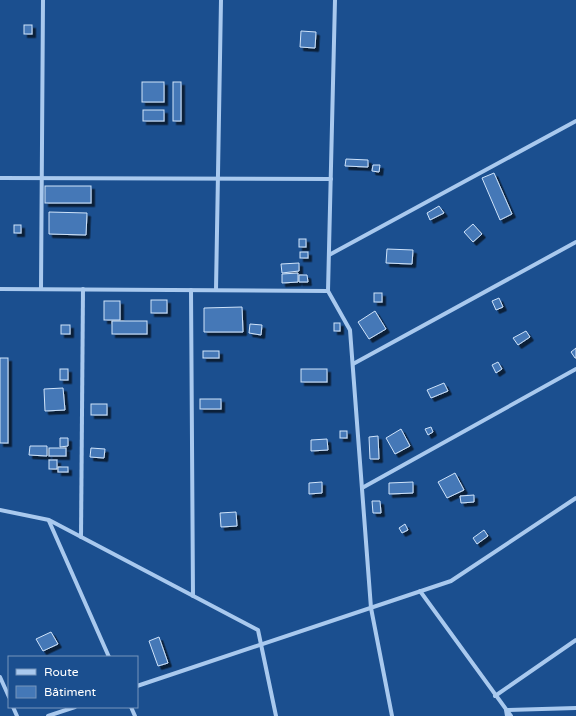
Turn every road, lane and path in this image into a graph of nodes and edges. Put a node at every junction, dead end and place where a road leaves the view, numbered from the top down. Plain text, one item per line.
1 (43, 0) edge
2 (221, 0) edge
3 (334, 0) edge
4 (576, 121) edge
5 (0, 178) edge
6 (42, 178) junction
7 (218, 179) junction
8 (331, 179) junction
9 (576, 242) edge
10 (329, 255) junction
11 (0, 289) edge
12 (41, 289) junction
13 (83, 290) junction
14 (191, 290) junction
15 (216, 290) junction
16 (328, 291) junction
17 (353, 364) junction
18 (576, 369) edge
19 (362, 488) junction
20 (576, 498) edge
21 (0, 510) edge
22 (49, 520) junction
23 (81, 537) junction
24 (420, 591) junction
25 (193, 596) junction
26 (371, 608) junction
27 (576, 640) edge
28 (262, 645) junction
29 (109, 656) edge
30 (0, 676) edge
31 (138, 686) edge
32 (8, 695) edge
33 (495, 696) junction
34 (73, 708) edge
35 (576, 708) edge
36 (506, 710) junction
37 (48, 716) edge
38 (276, 716) edge
39 (392, 716) edge
40 (507, 716) edge
41 (511, 716) edge

1 - 6 street
2 - 7 street
3 - 8 street
4 - 10 street
5 - 6 street
6 - 7 street
6 - 12 street
7 - 8 street
7 - 15 street
8 - 10 street
9 - 17 street
10 - 16 street
11 - 12 street
12 - 13 street
13 - 14 street
13 - 23 street
14 - 15 street
14 - 25 street
15 - 16 street
16 - 17 street
17 - 19 street
18 - 19 street
19 - 26 street
20 - 24 street
21 - 22 street
22 - 23 street
22 - 29 street
23 - 25 street
24 - 26 street
24 - 33 street
25 - 28 street
26 - 28 street
26 - 39 street
27 - 33 street
28 - 31 street
28 - 38 street
30 - 32 street
33 - 36 street
34 - 37 street
35 - 36 street
36 - 40 street
36 - 41 street

